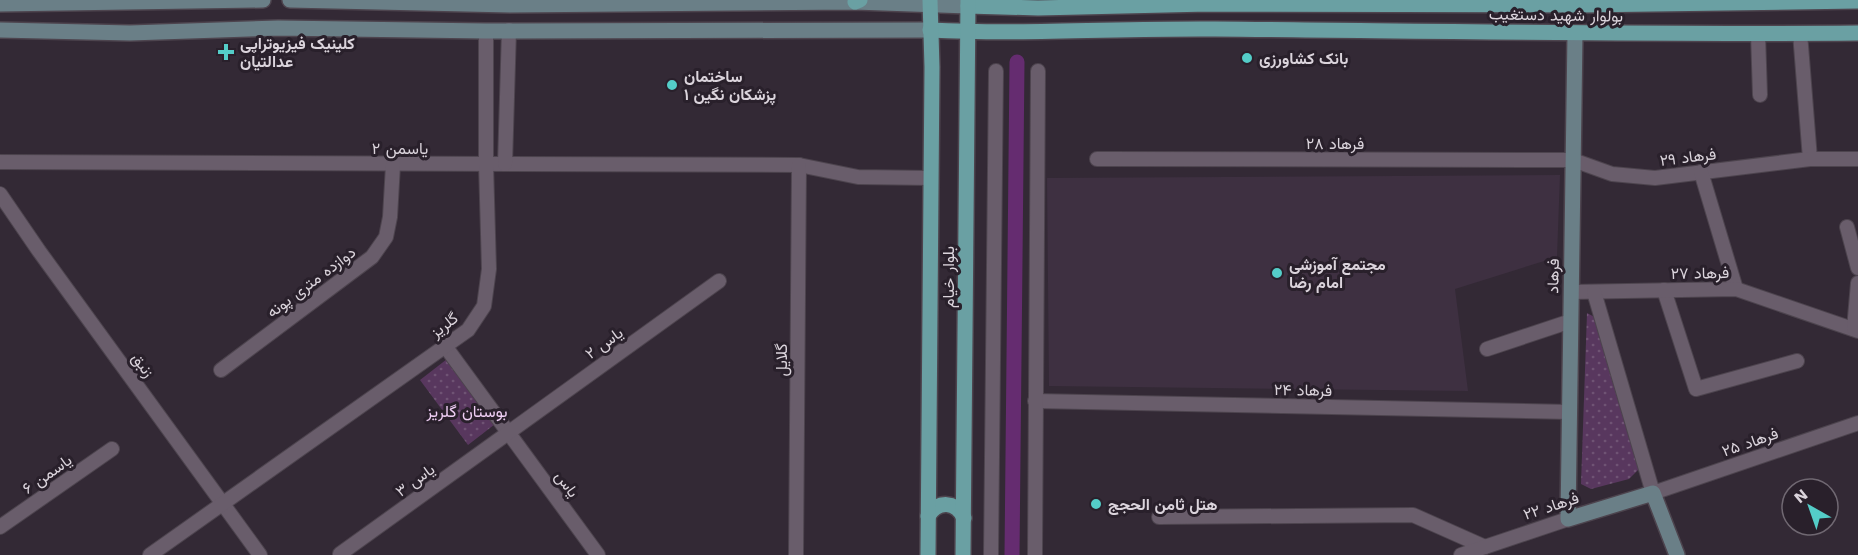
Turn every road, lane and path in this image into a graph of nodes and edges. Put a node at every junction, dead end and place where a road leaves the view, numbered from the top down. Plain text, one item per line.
1 (264, 0) edge
2 (290, 0) edge
3 (857, 1) edge
4 (1828, 1) edge
5 (1858, 1) edge
6 (487, 2) edge
7 (930, 2) edge
8 (1582, 2) edge
9 (510, 3) edge
10 (968, 3) edge
11 (0, 4) edge
12 (1038, 4) edge
13 (0, 30) edge
14 (509, 30) junction
15 (930, 30) junction
16 (486, 31) junction
17 (969, 32) junction
18 (1800, 33) junction
19 (1858, 33) edge
20 (1575, 34) junction
21 (1758, 34) junction
22 (996, 71) dead end
23 (1038, 71) dead end
24 (1760, 95) dead end
25 (1097, 159) dead end
26 (1573, 159) junction
27 (1810, 159) junction
28 (1858, 159) edge
29 (0, 162) edge
30 (486, 164) junction
31 (506, 164) junction
32 (393, 165) junction
33 (799, 165) junction
34 (1701, 172) junction
35 (931, 178) junction
36 (0, 194) edge
37 (1847, 227) dead end
38 (1858, 268) edge
39 (719, 281) dead end
40 (1858, 283) edge
41 (1736, 289) junction
42 (1664, 290) junction
43 (1571, 292) junction
44 (1593, 292) junction
45 (1571, 321) junction
46 (1856, 330) edge
47 (445, 346) junction
48 (1487, 349) dead end
49 (1797, 361) dead end
50 (221, 370) dead end
51 (1035, 400) junction
52 (1570, 412) junction
53 (1858, 423) edge
54 (509, 433) junction
55 (112, 449) dead end
56 (1653, 493) junction
57 (223, 503) junction
58 (928, 516) junction
59 (1159, 517) dead end
60 (963, 518) junction
61 (1568, 519) junction
62 (0, 527) edge
63 (1485, 547) junction
64 (340, 554) edge
65 (150, 555) edge
66 (260, 555) edge
67 (598, 555) edge
68 (796, 555) edge
69 (928, 555) edge
70 (963, 555) edge
71 (991, 555) edge
72 (1035, 555) edge
73 (1461, 555) edge
74 (1677, 555) edge

1 - 11 main road
2 - 6 main road
3 - 7 main road
3 - 9 main road
4 - 5 main road, بولوار شهید دستغیب
4 - 8 main road, بولوار شهید دستغیب
6 - 9 main road
6 - 16 main road
7 - 10 main road
7 - 15 main road, بلوار خیام
8 - 12 main road, بولوار شهید دستغیب
9 - 14 main road
10 - 12 main road, بولوار شهید دستغیب
10 - 17 main road, بلوار خیام
13 - 16 main road
14 - 15 main road
14 - 16 main road
14 - 31 street
15 - 17 main road, بولوار شهید دستغیب
15 - 35 main road, بلوار خیام
16 - 30 street, گلریز
17 - 20 main road, بولوار شهید دستغیب
17 - 60 main road, بلوار خیام
18 - 19 main road, بولوار شهید دستغیب
18 - 21 main road, بولوار شهید دستغیب
18 - 27 street
20 - 21 main road, بولوار شهید دستغیب
20 - 26 main road, فرهاد
21 - 24 street
22 - 71 street
23 - 51 street
25 - 26 street, فرهاد ۲۸
26 - 34 street, فرهاد ۲۹
26 - 43 main road, فرهاد
27 - 28 street, فرهاد ۲۹
27 - 34 street, فرهاد ۲۹
29 - 32 street, یاسمن ۲
30 - 31 street, یاسمن ۲
30 - 32 street, یاسمن ۲
30 - 47 street, گلریز
31 - 33 street, یاسمن ۲
32 - 50 street, دوازده متری پونه
33 - 35 street, یاسمن ۲
33 - 68 street, گلایل
34 - 41 street
35 - 58 main road, بلوار خیام
36 - 57 street, زنبق
37 - 38 street
39 - 54 street, یاس ۲
40 - 46 street
41 - 42 street, فرهاد ۲۷
41 - 46 street, فرهاد ۲۷
42 - 44 street, فرهاد ۲۷
42 - 49 street
43 - 44 street, فرهاد ۲۷
43 - 45 main road, فرهاد
44 - 56 street
45 - 48 street
45 - 52 main road, فرهاد
47 - 54 street, یاس
47 - 57 street, گلریز
51 - 52 street, فرهاد ۲۴
51 - 72 street
52 - 61 main road, فرهاد
53 - 56 street, فرهاد ۲۵
54 - 64 street, یاس ۳
54 - 67 street, یاس
55 - 62 street, یاسمن ۶
56 - 61 main road, فرهاد ۲۲
56 - 74 main road
57 - 65 street, گلریز
57 - 66 street, زنبق
58 - 60 main road
58 - 69 main road, بلوار خیام
59 - 63 street
60 - 70 main road, بلوار خیام
61 - 63 street, فرهاد ۲۲
63 - 73 street, فرهاد ۲۲

